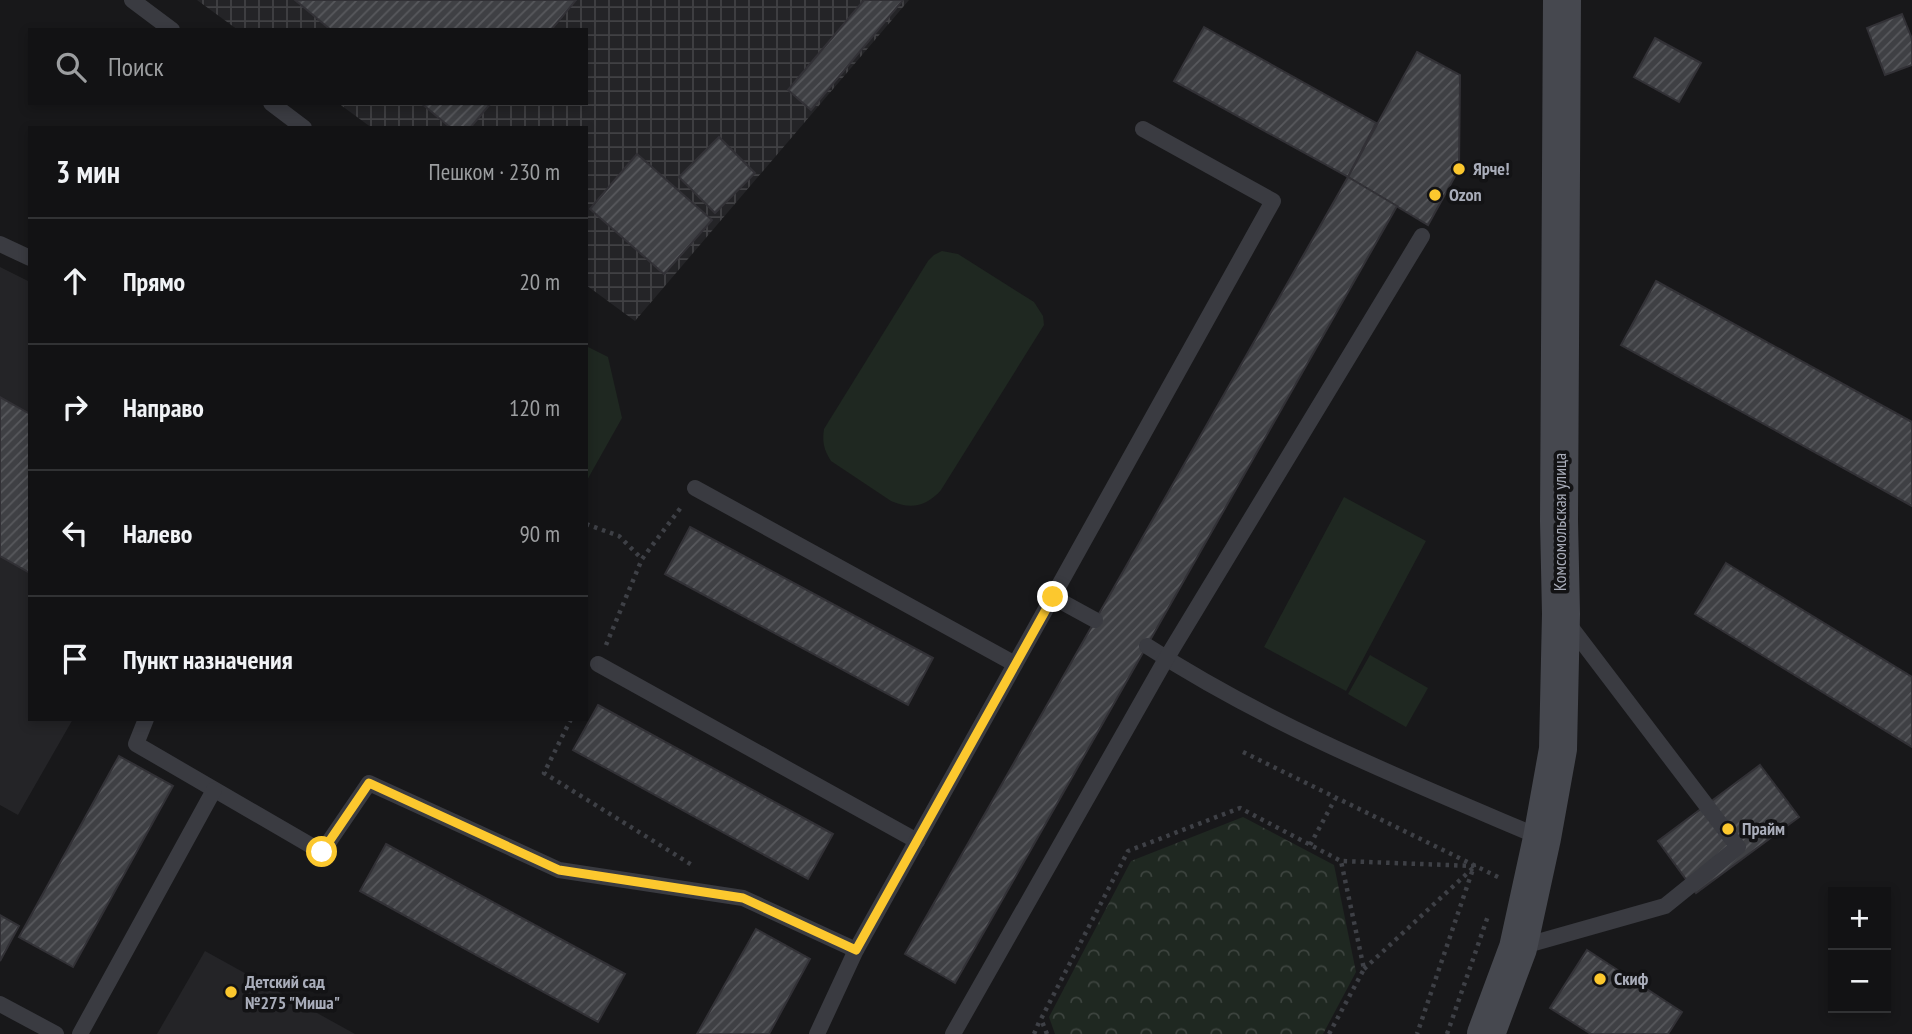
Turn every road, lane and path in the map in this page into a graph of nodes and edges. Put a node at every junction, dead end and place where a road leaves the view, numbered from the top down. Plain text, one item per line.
1 (132, 0) edge
2 (1562, 0) edge
3 (169, 28) edge
4 (274, 105) edge
5 (301, 126) edge
6 (1143, 129) dead end
7 (1422, 236) dead end
8 (0, 244) edge
9 (28, 257) edge
10 (695, 488) joint
11 (588, 525) edge
12 (642, 559) junction
13 (1053, 597) junction
14 (1561, 614) junction
15 (1096, 620) dead end
16 (1147, 646) dead end
17 (1166, 659) junction
18 (598, 664) joint
19 (1015, 664) junction
20 (145, 721) edge
21 (569, 721) edge
22 (1243, 752) dead end
23 (214, 790) junction
24 (1335, 799) junction
25 (1542, 838) junction
26 (917, 841) junction
27 (1310, 845) junction
28 (1341, 861) junction
29 (1474, 866) junction
30 (696, 868) dead end
31 (1501, 878) dead end
32 (1518, 948) junction
33 (856, 950) junction
34 (1364, 970) junction
35 (0, 1004) edge
36 (1041, 1019) junction
37 (56, 1034) edge
38 (80, 1034) edge
39 (817, 1034) edge
40 (953, 1034) edge
41 (1034, 1034) edge
42 (1047, 1034) edge
43 (1329, 1034) edge
44 (1418, 1034) edge
45 (1486, 1034) edge

1 - 3 lane
2 - 14 main road, Комсомольская улица
4 - 5 lane
6 - 13 lane
7 - 17 lane
8 - 9 lane
10 - 12 path
10 - 19 lane
11 - 12 path
12 - 18 path
13 - 15 lane
13 - 19 lane
14 - 25 main road, Комсомольская улица
14 - 32 lane
16 - 17 lane
17 - 25 lane
17 - 40 lane
18 - 26 lane
19 - 26 lane
20 - 23 lane
21 - 30 path
22 - 24 path
23 - 33 lane
23 - 38 lane
24 - 27 path
24 - 29 path
25 - 32 main road, Комсомольская улица
26 - 33 lane
27 - 28 path
27 - 36 path
28 - 29 path
28 - 34 path
29 - 31 path
29 - 34 path
29 - 44 path
32 - 45 main road, Комсомольская улица
33 - 39 lane
34 - 43 path
35 - 37 lane
36 - 41 path
36 - 42 path

